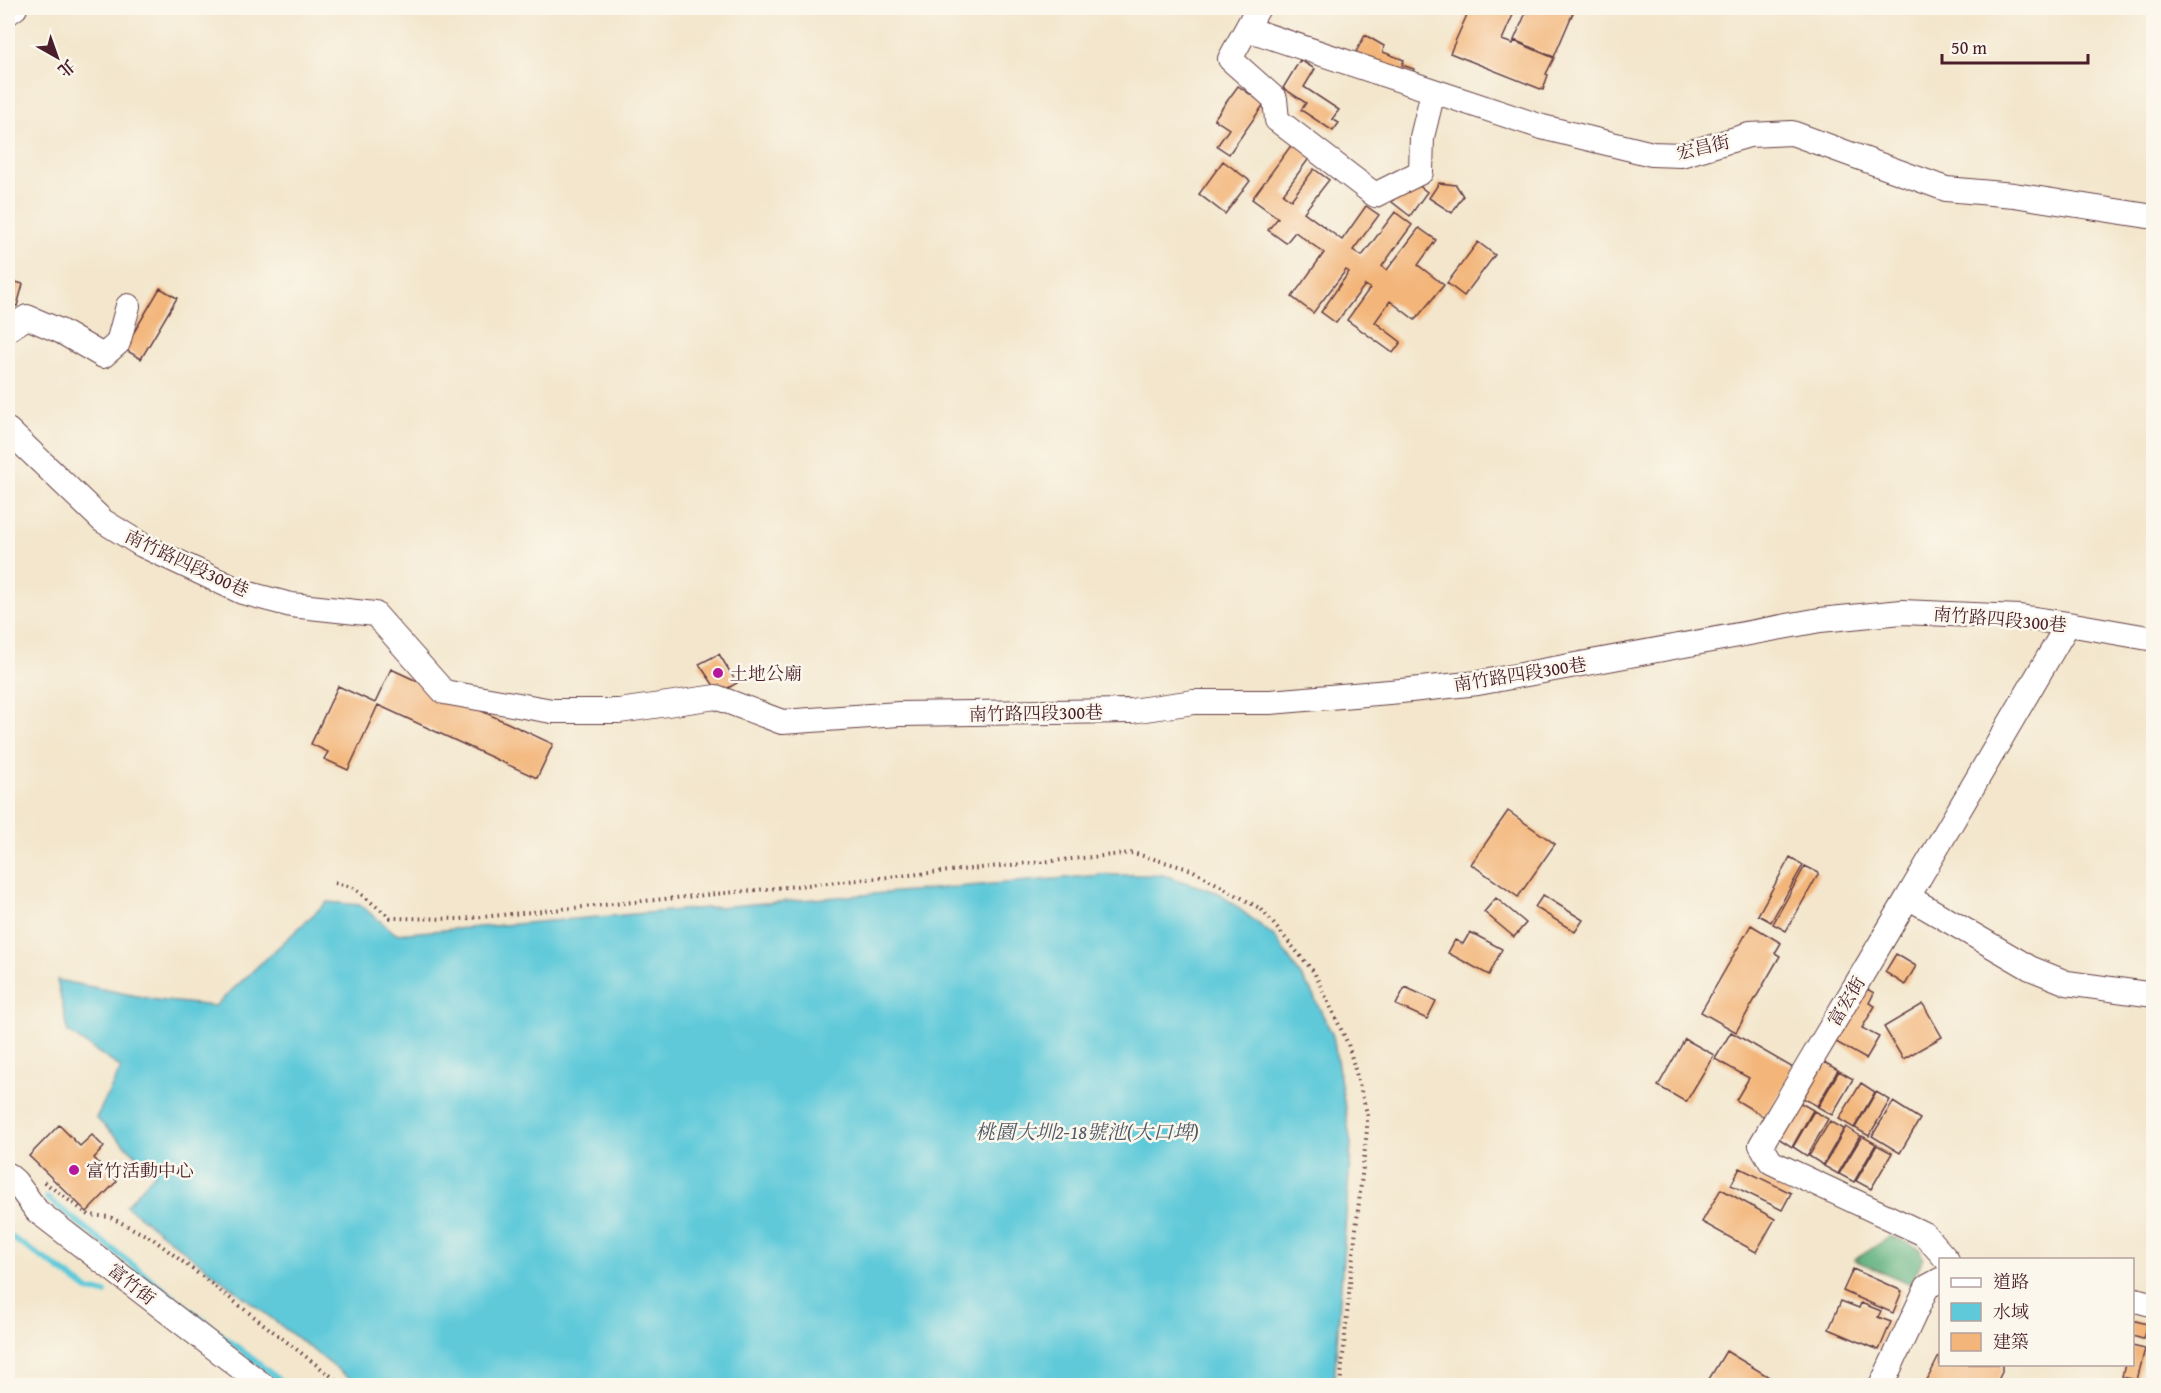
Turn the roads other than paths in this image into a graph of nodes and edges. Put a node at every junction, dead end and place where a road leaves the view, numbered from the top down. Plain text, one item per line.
1 (15, 8) edge
2 (1258, 8) edge
3 (8, 13) edge
4 (1247, 29) junction
5 (1433, 92) junction
6 (2154, 217) edge
7 (128, 306) dead end
8 (8, 329) edge
9 (8, 430) edge
10 (2068, 624) junction
11 (2154, 639) edge
12 (1908, 897) junction
13 (2154, 995) edge
14 (11, 1178) edge
15 (1945, 1258) edge
16 (1939, 1281) edge
17 (2134, 1299) edge
18 (2154, 1305) edge
19 (264, 1386) edge
20 (1881, 1386) edge

1 - 3 street
2 - 4 street
4 - 5 street, 宏昌街
4 - 5 street
5 - 6 street, 宏昌街
7 - 8 street
9 - 10 street, 南竹路四段300巷
10 - 11 street, 南竹路四段300巷
10 - 12 street
12 - 13 street
12 - 15 street, 富宏街
14 - 19 street, 富竹街
16 - 20 street
17 - 18 street

